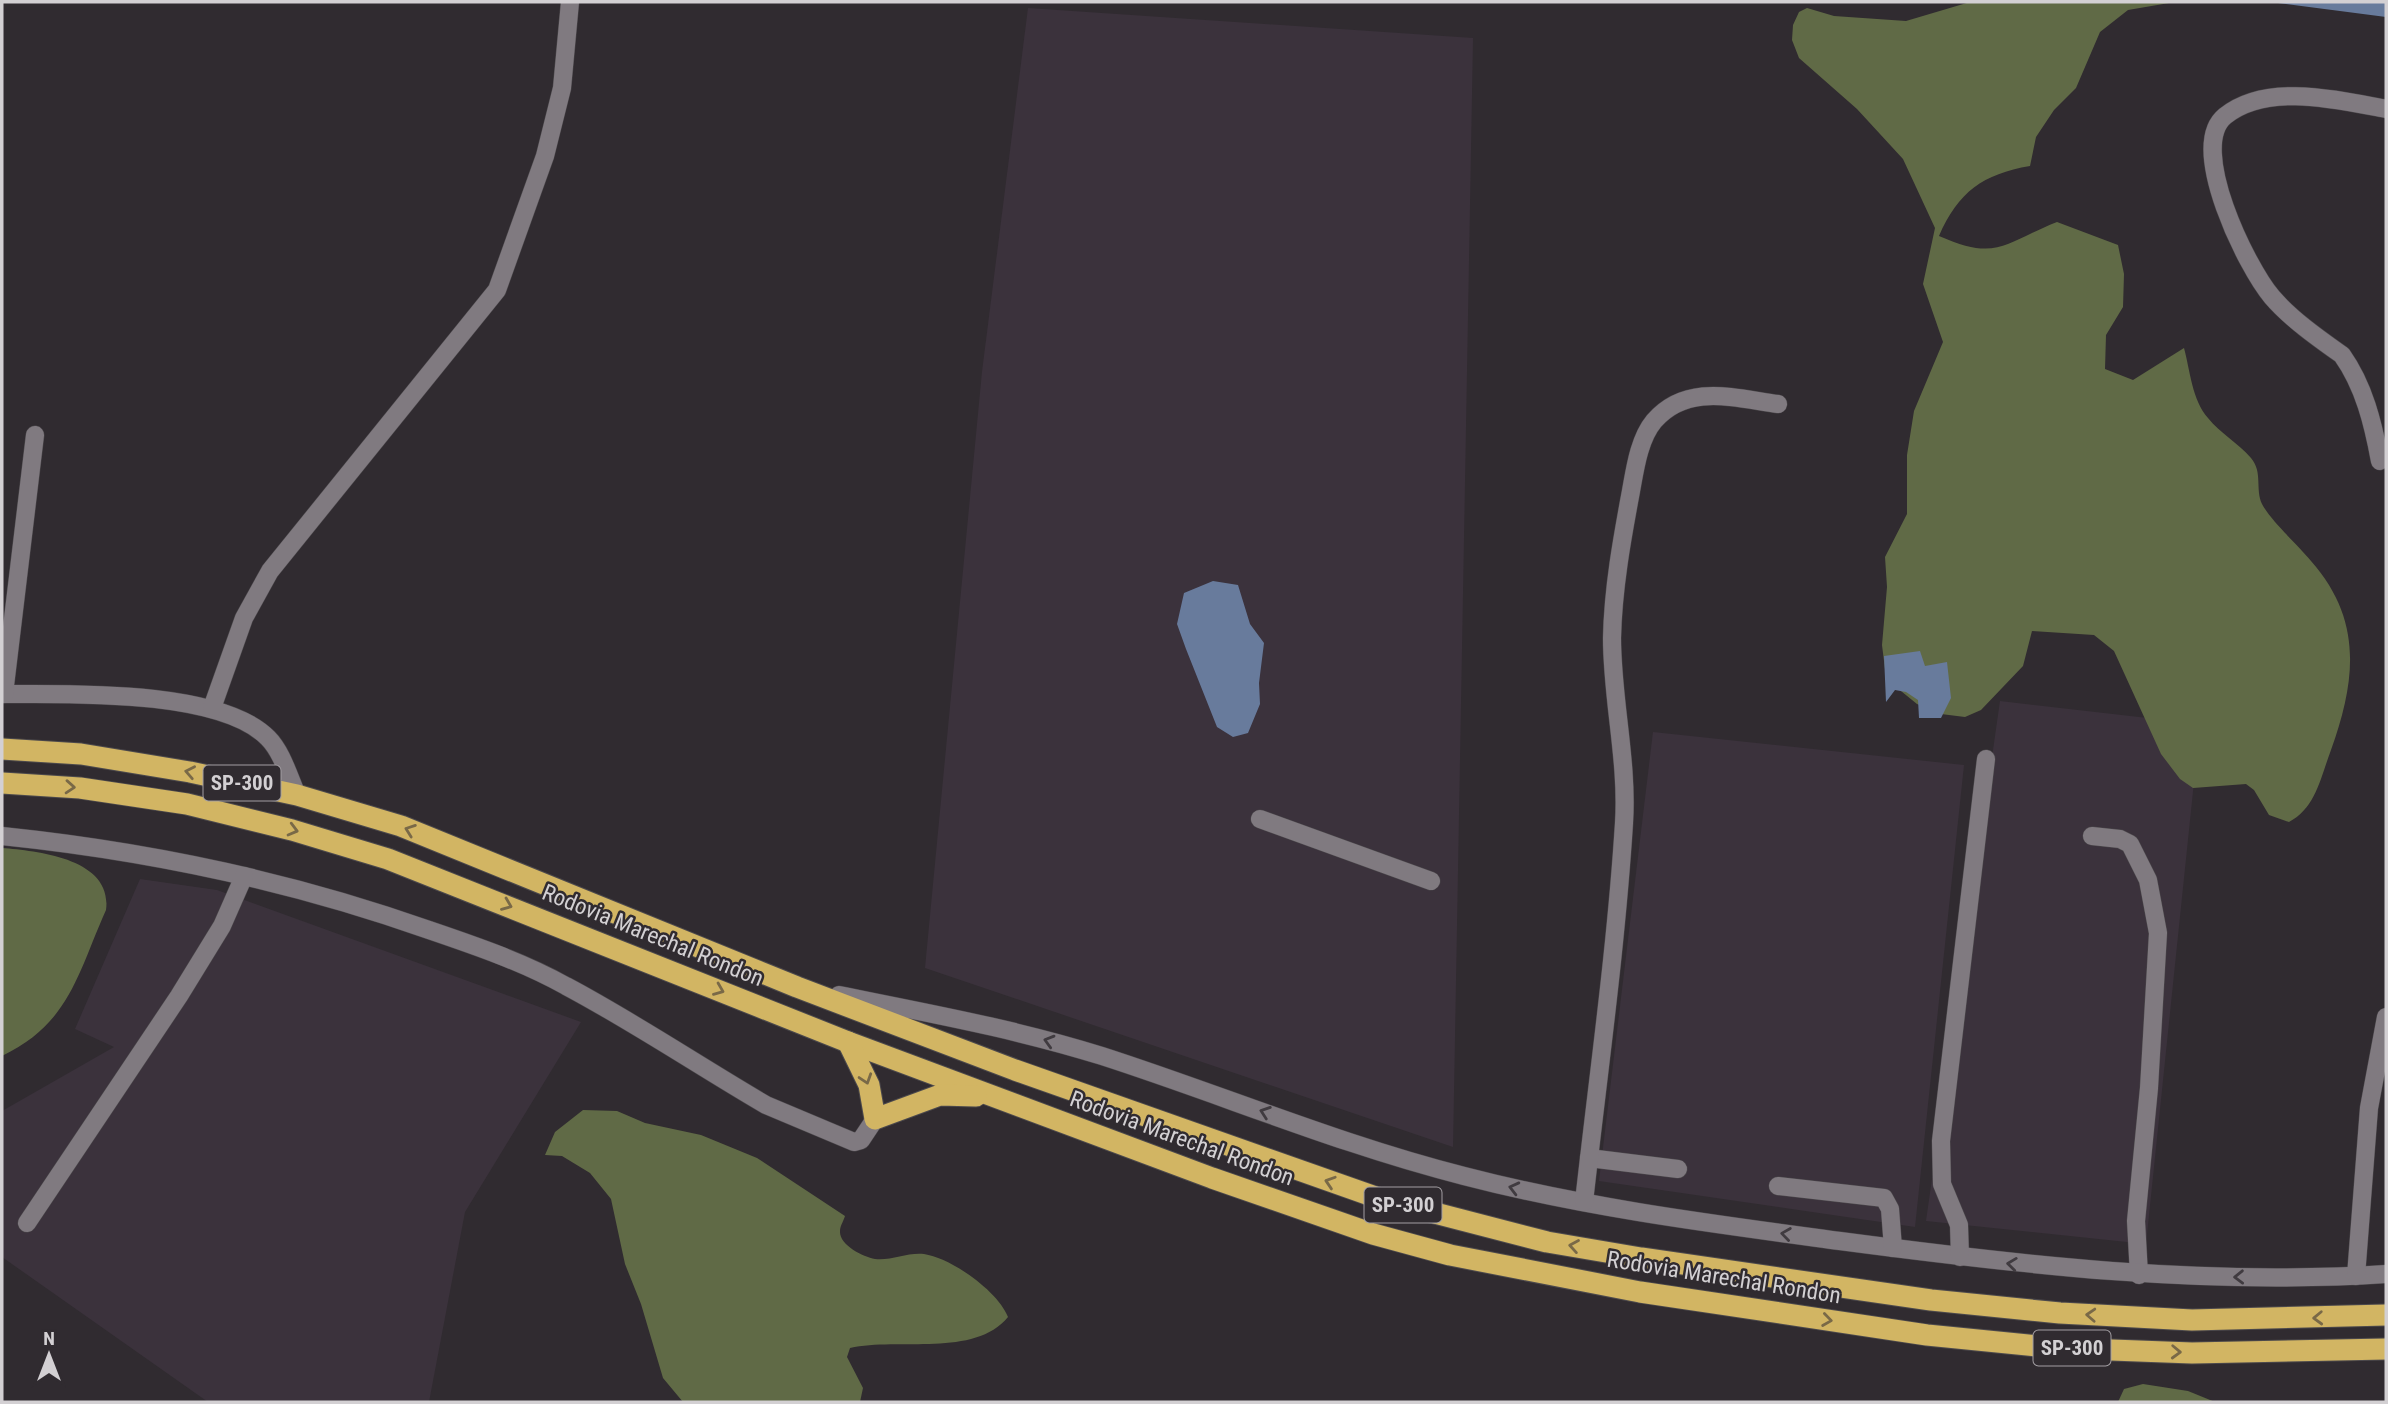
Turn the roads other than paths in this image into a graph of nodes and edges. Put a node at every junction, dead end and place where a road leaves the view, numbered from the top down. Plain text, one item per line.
1 (570, 2) edge
2 (2386, 109) edge
3 (1778, 404) dead end
4 (35, 435) dead end
5 (2380, 460) dead end
6 (3, 694) edge
7 (212, 708) junction
8 (2, 749) edge
9 (1986, 760) dead end
10 (2, 783) edge
11 (297, 796) junction
12 (1260, 819) dead end
13 (2, 836) edge
14 (2092, 836) dead end
15 (244, 876) junction
16 (1431, 881) dead end
17 (797, 987) junction
18 (2386, 1017) edge
19 (848, 1042) junction
20 (999, 1098) junction
21 (875, 1119) junction
22 (1589, 1158) junction
23 (1678, 1169) dead end
24 (1778, 1185) dead end
25 (1584, 1202) junction
26 (27, 1223) dead end
27 (1893, 1248) junction
28 (1960, 1257) junction
29 (2386, 1274) edge
30 (2139, 1275) junction
31 (2356, 1276) junction
32 (2386, 1315) edge
33 (2386, 1349) edge

1 - 7 street
2 - 5 street
3 - 22 street
4 - 6 street
6 - 7 street
7 - 11 street
11 -> 8 highway, Rodovia Marechal Rondon / SP-300
9 - 28 street
10 -> 19 highway, Rodovia Marechal Rondon / SP-300
17 -> 11 highway, Rodovia Marechal Rondon / SP-300
12 - 16 street
13 - 15 street
14 - 30 street
15 - 21 street
15 - 26 street
25 -> 17 street
32 -> 17 highway, Rodovia Marechal Rondon / SP-300
18 - 31 street
19 - 20 highway, Rodovia Marechal Rondon / SP-300
19 -> 21 highway
20 - 21 highway
20 -> 33 highway, Rodovia Marechal Rondon / SP-300
22 - 23 street
22 - 25 street
24 - 27 street
27 -> 25 street
27 - 28 street
30 -> 28 street
29 - 31 street
31 -> 30 street

